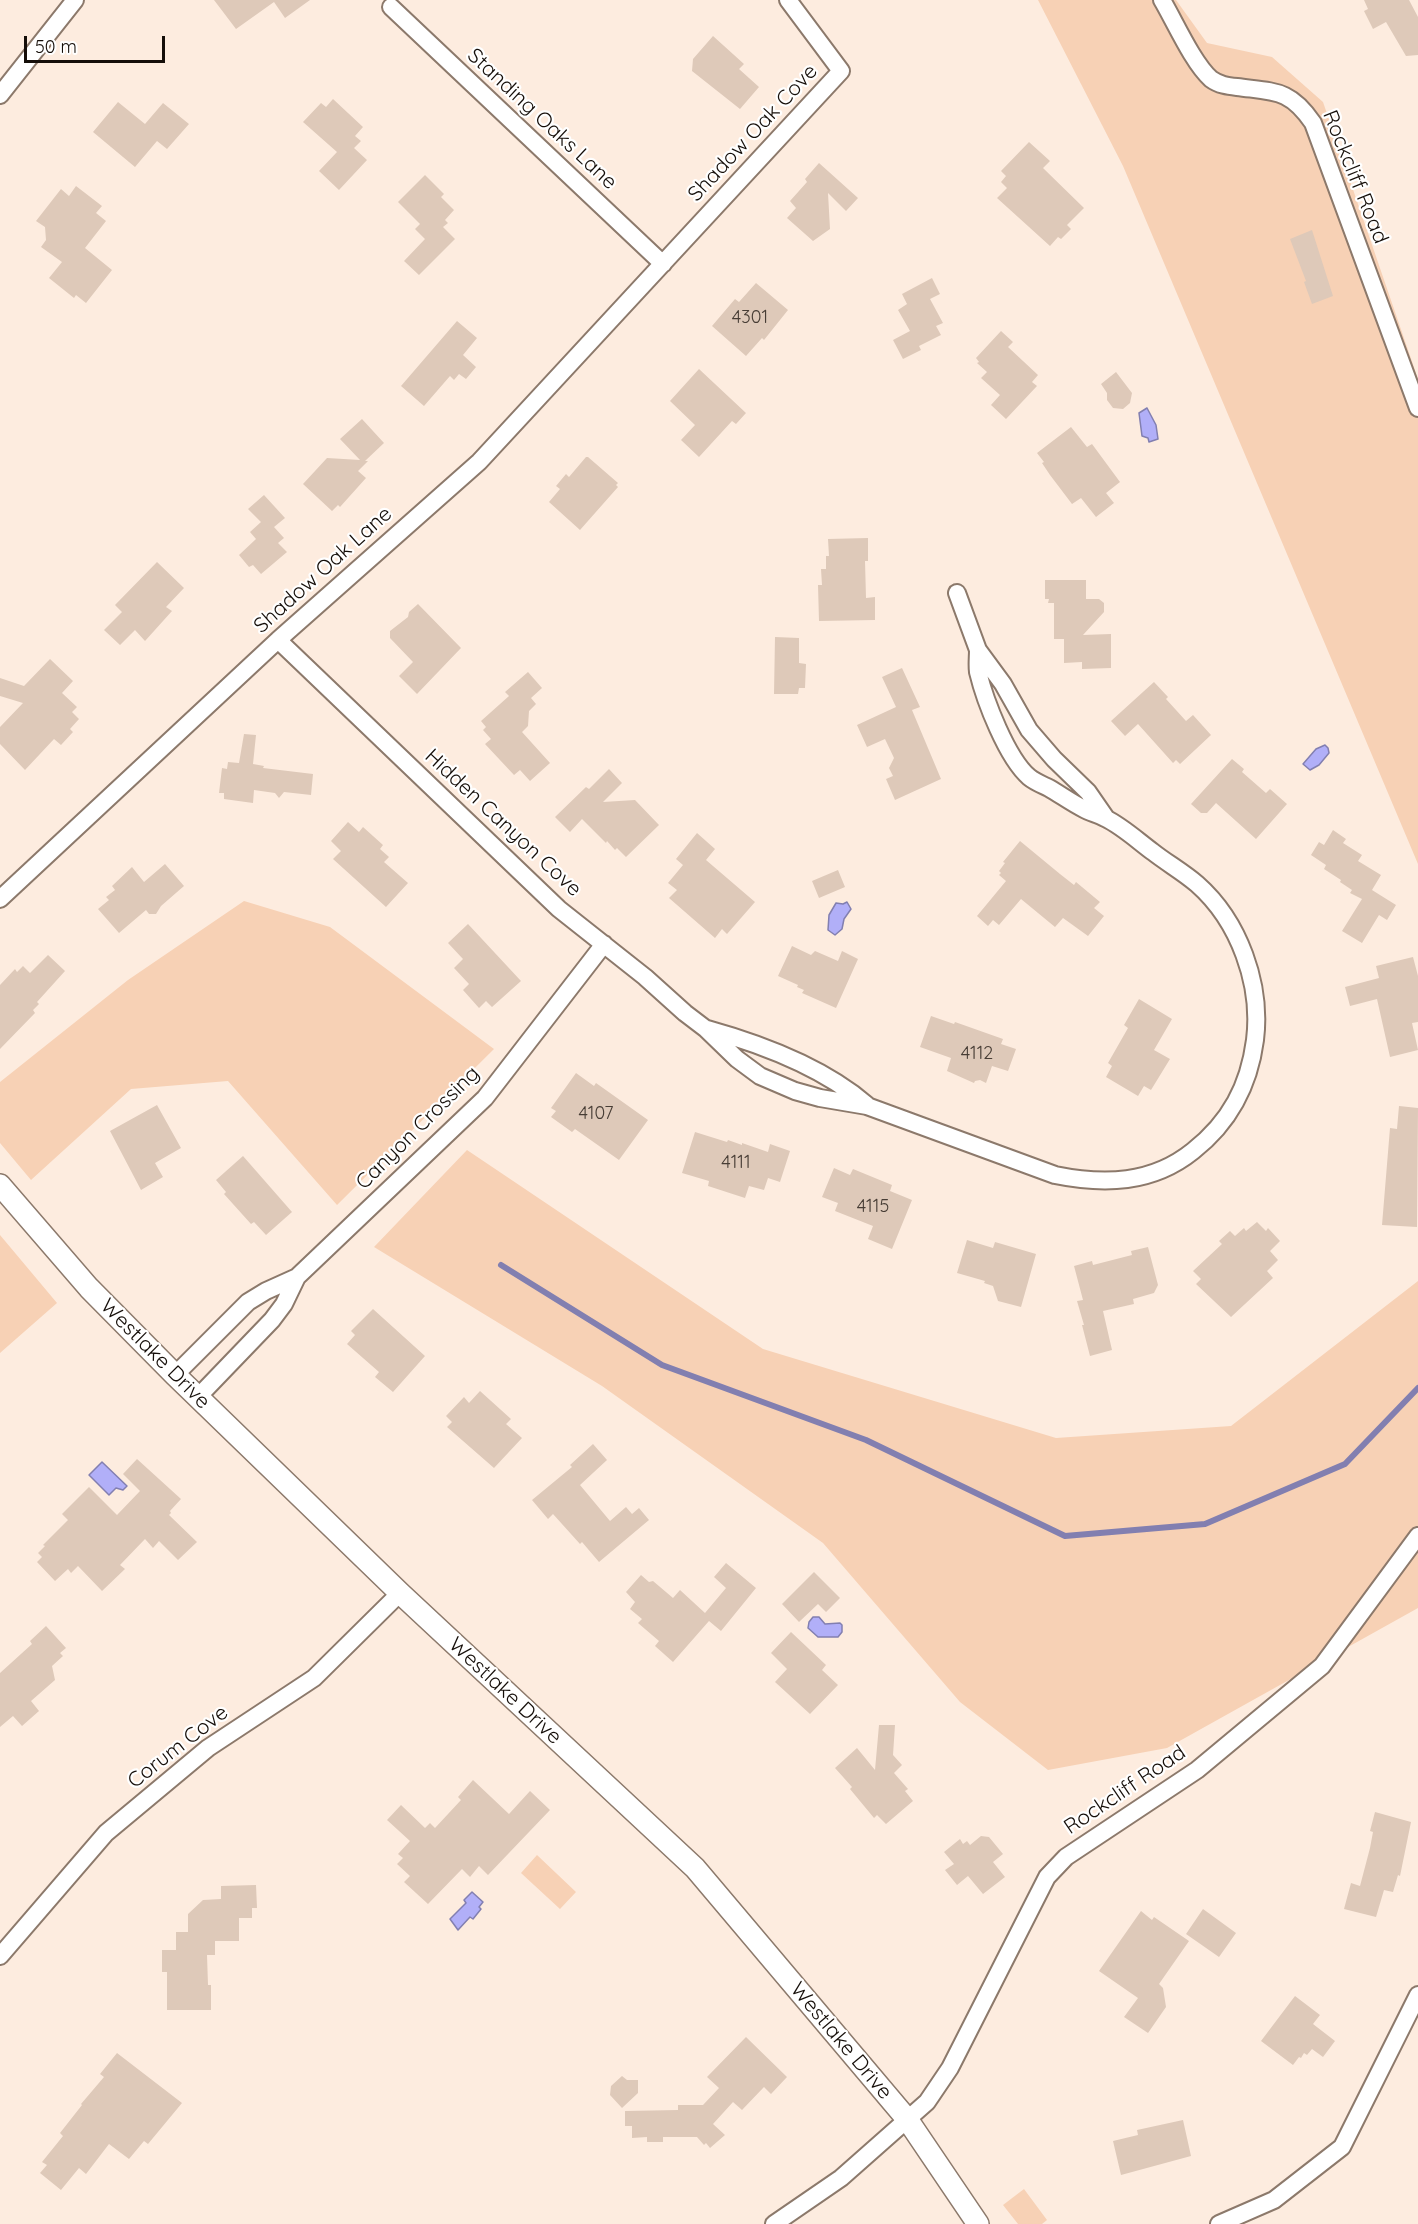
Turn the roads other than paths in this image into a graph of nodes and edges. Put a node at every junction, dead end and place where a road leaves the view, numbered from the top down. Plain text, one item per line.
1 (75, 0) edge
2 (788, 0) edge
3 (1162, 0) edge
4 (391, 7) dead end
5 (0, 95) edge
6 (663, 264) junction
7 (1418, 408) edge
8 (957, 593) dead end
9 (278, 640) junction
10 (978, 650) junction
11 (1106, 818) junction
12 (0, 898) edge
13 (604, 944) junction
14 (706, 1029) junction
15 (867, 1106) junction
16 (0, 1185) edge
17 (297, 1277) junction
18 (175, 1375) junction
19 (198, 1397) junction
20 (1418, 1536) edge
21 (400, 1593) junction
22 (0, 1956) edge
23 (1418, 1995) edge
24 (907, 2119) junction
25 (774, 2224) edge
26 (978, 2224) edge
27 (1219, 2224) edge

1 - 5 street
2 - 6 street, Shadow Oak Cove
3 - 7 street, Rockcliff Road
4 - 6 street, Standing Oaks Lane
6 - 9 street, Shadow Oak Lane
8 - 10 street, Hidden Canyon Cove
9 - 12 street, Shadow Oak Lane
9 - 13 street, Hidden Canyon Cove
10 - 11 street, Hidden Canyon Cove
10 - 11 street, Hidden Canyon Cove
11 - 15 street, Hidden Canyon Cove
13 - 14 street, Hidden Canyon Cove
13 - 17 street, Canyon Crossing
14 - 15 street, Hidden Canyon Cove
14 - 15 street, Hidden Canyon Cove
16 - 18 street, Westlake Drive
17 - 18 street, Canyon Crossing
17 - 19 street, Canyon Crossing
18 - 19 street, Westlake Drive
19 - 21 street, Westlake Drive
20 - 24 street, Rockcliff Road
21 - 22 street, Corum Cove
21 - 24 street, Westlake Drive
23 - 27 street
24 - 25 street, Rockcliff Road
24 - 26 street, Westlake Drive

